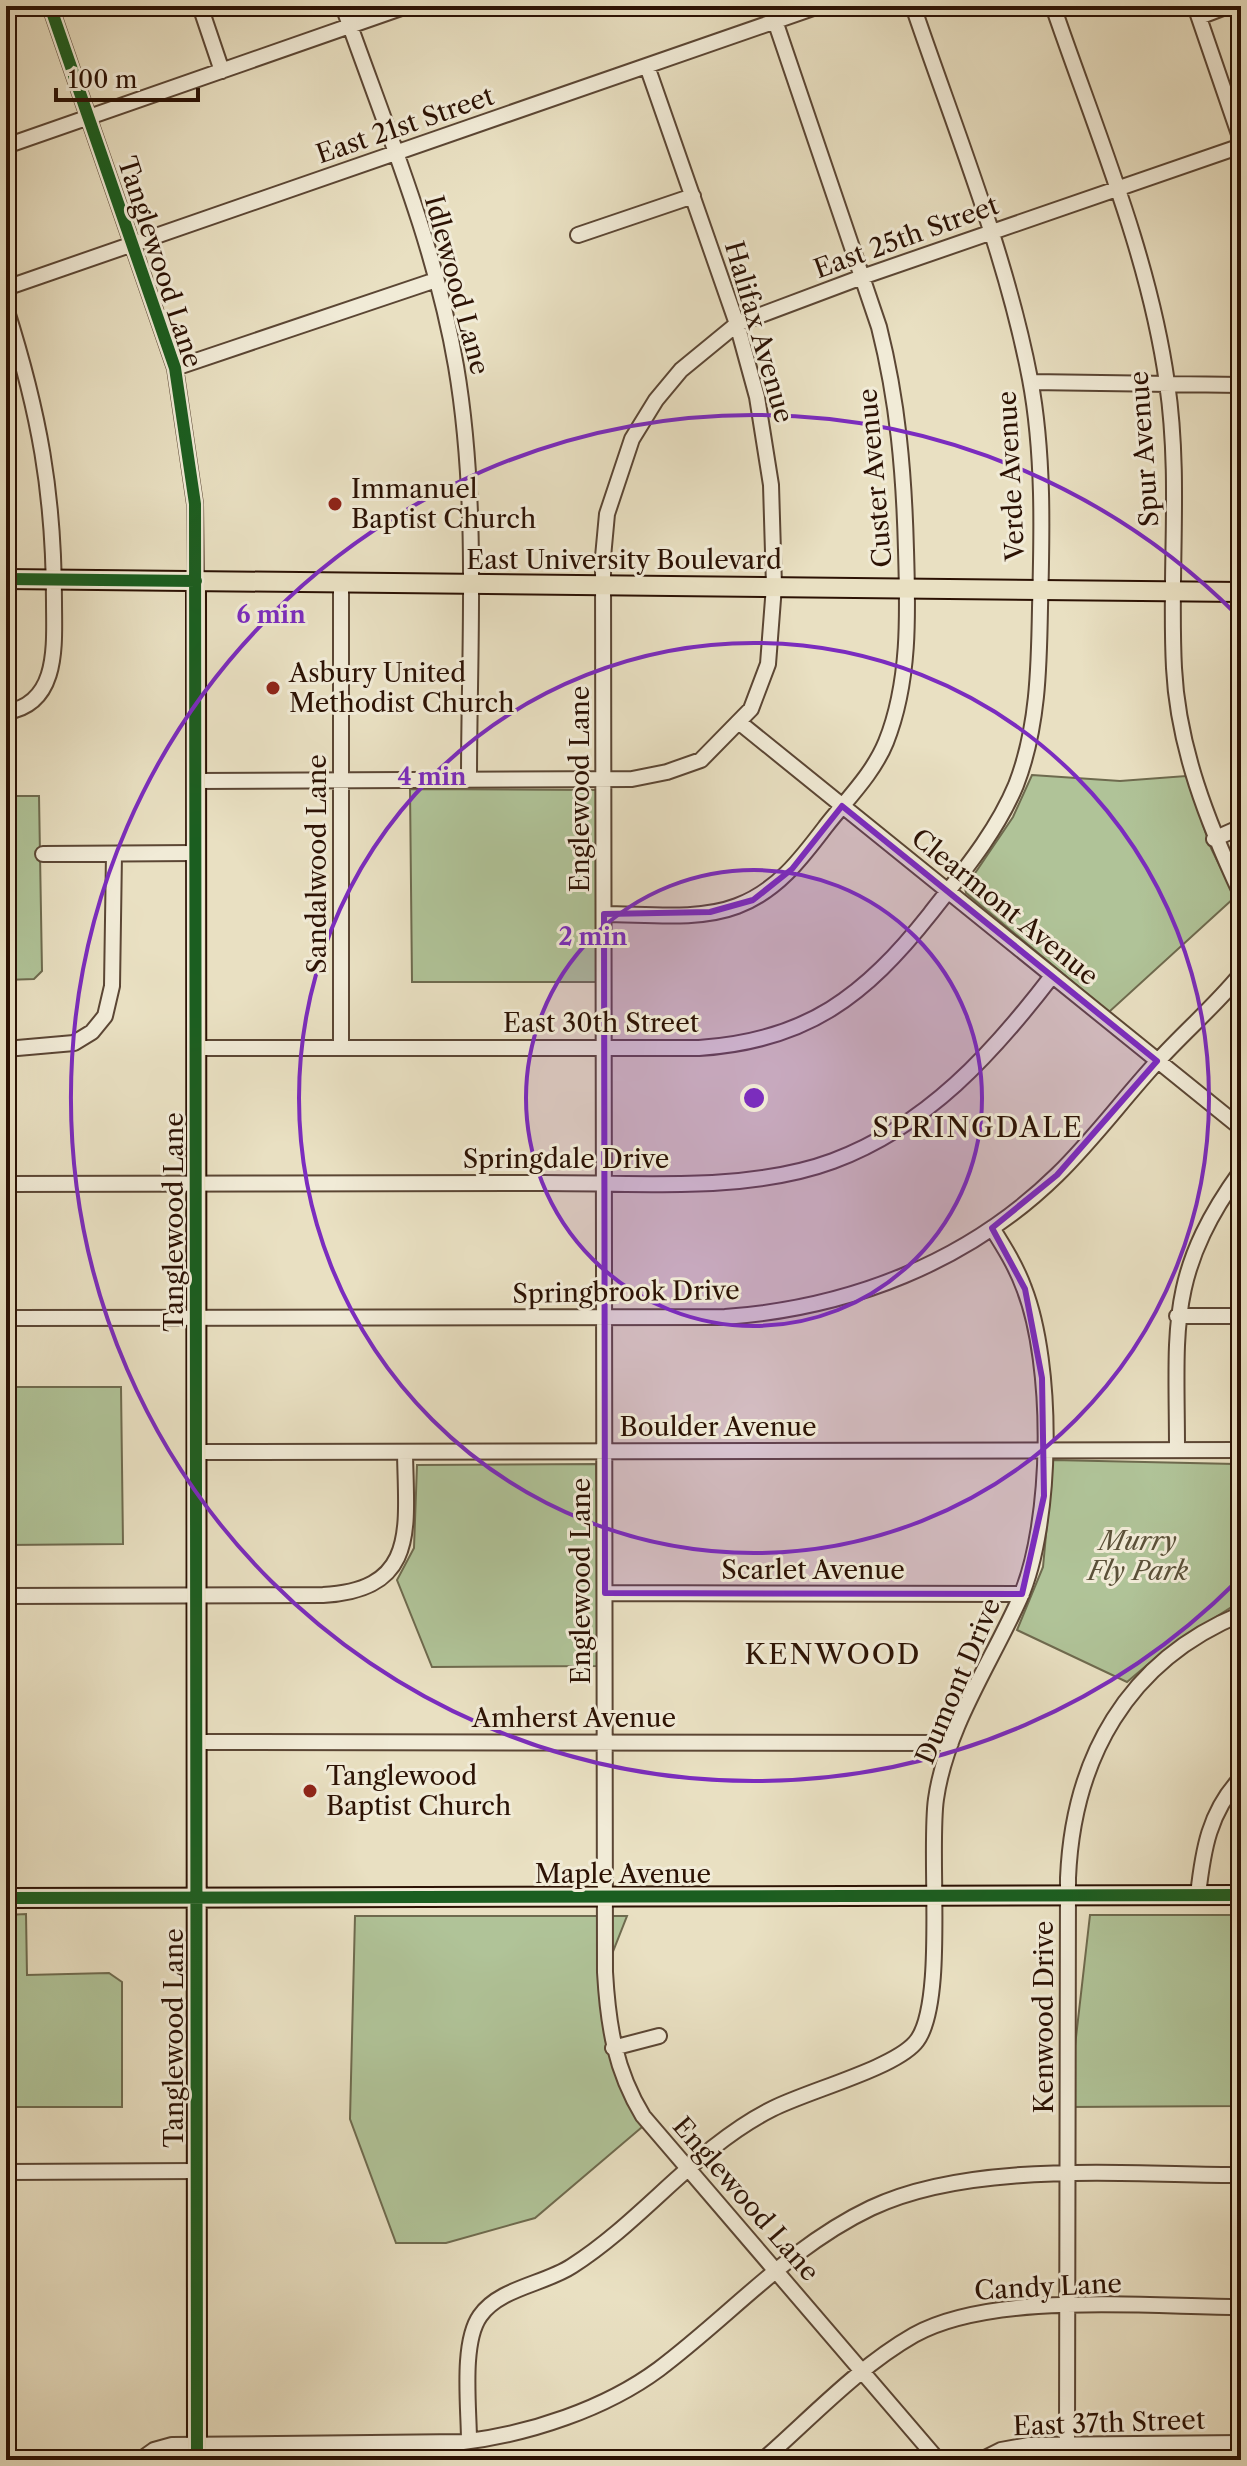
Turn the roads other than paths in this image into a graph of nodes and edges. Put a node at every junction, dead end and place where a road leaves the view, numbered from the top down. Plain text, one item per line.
1 (50, 6) edge
2 (200, 6) edge
3 (343, 6) edge
4 (407, 6) edge
5 (770, 6) edge
6 (819, 6) edge
7 (913, 6) edge
8 (1053, 6) edge
9 (1228, 6) edge
10 (1197, 11) edge
11 (775, 21) junction
12 (350, 26) junction
13 (647, 66) junction
14 (222, 71) junction
15 (88, 117) junction
16 (1241, 143) edge
17 (6, 146) edge
18 (394, 154) junction
19 (1116, 189) junction
20 (693, 196) junction
21 (989, 233) junction
22 (578, 235) dead end
23 (132, 245) junction
24 (862, 277) junction
25 (436, 280) junction
26 (6, 288) edge
27 (6, 308) edge
28 (737, 324) junction
29 (175, 368) junction
30 (1031, 382) junction
31 (1167, 384) junction
32 (1241, 385) edge
33 (632, 439) joint
34 (6, 579) edge
35 (54, 579) junction
36 (196, 581) junction
37 (341, 583) junction
38 (469, 585) junction
39 (604, 585) junction
40 (774, 586) junction
41 (907, 587) junction
42 (1040, 589) junction
43 (1173, 591) junction
44 (1241, 592) edge
45 (6, 712) edge
46 (740, 723) junction
47 (604, 778) junction
48 (469, 779) junction
49 (341, 780) junction
50 (195, 781) junction
51 (842, 806) junction
52 (1241, 827) edge
53 (1214, 839) junction
54 (195, 853) junction
55 (43, 854) dead end
56 (114, 854) junction
57 (948, 892) junction
58 (1241, 894) edge
59 (604, 914) junction
60 (1241, 974) edge
61 (1052, 976) junction
62 (604, 1047) junction
63 (196, 1048) junction
64 (341, 1048) junction
65 (6, 1049) edge
66 (1157, 1061) junction
67 (1241, 1128) edge
68 (1241, 1171) edge
69 (605, 1182) junction
70 (6, 1184) edge
71 (196, 1184) junction
72 (992, 1228) junction
73 (1177, 1316) junction
74 (1241, 1316) edge
75 (6, 1318) edge
76 (196, 1318) junction
77 (605, 1318) junction
78 (1043, 1450) junction
79 (1177, 1450) junction
80 (1241, 1450) edge
81 (605, 1451) junction
82 (196, 1452) junction
83 (405, 1452) junction
84 (605, 1593) junction
85 (196, 1594) junction
86 (1022, 1594) junction
87 (6, 1596) edge
88 (1241, 1614) edge
89 (196, 1742) junction
90 (605, 1742) junction
91 (951, 1743) junction
92 (1241, 1778) edge
93 (1068, 1895) junction
94 (1198, 1895) junction
95 (1241, 1895) edge
96 (605, 1896) junction
97 (933, 1896) junction
98 (196, 1897) junction
99 (6, 1898) edge
100 (659, 2036) dead end
101 (613, 2048) junction
102 (688, 2169) junction
103 (197, 2171) junction
104 (6, 2172) edge
105 (1068, 2175) junction
106 (1241, 2175) edge
107 (775, 2269) junction
108 (1068, 2307) junction
109 (1241, 2307) edge
110 (863, 2372) junction
111 (469, 2441) junction
112 (1067, 2443) junction
113 (1241, 2443) edge
114 (197, 2452) edge
115 (140, 2460) edge
116 (763, 2460) edge
117 (938, 2460) edge
118 (981, 2460) edge

1 - 15 street, Tanglewood Lane
2 - 14 street
3 - 12 street, Idlewood Lane
4 - 12 street
5 - 11 street, Custer Avenue
6 - 11 street, East 21st Street
7 - 21 street, Verde Avenue
8 - 19 street, Spur Avenue
9 - 10 street
10 - 16 street
11 - 13 street, East 21st Street
11 - 24 street, Custer Avenue
12 - 14 street
12 - 18 street, Idlewood Lane
13 - 18 street, East 21st Street
13 - 20 street, Halifax Avenue
14 - 15 street
15 - 17 street
15 - 23 street, Tanglewood Lane
16 - 19 street, East 25th Street
18 - 23 street, East 21st Street
18 - 25 street, Idlewood Lane
19 - 21 street, East 25th Street
19 - 31 street, Spur Avenue
20 - 22 street
20 - 28 street, Halifax Avenue
21 - 24 street, East 25th Street
21 - 30 street, Verde Avenue
23 - 26 street, East 21st Street
23 - 29 street, Tanglewood Lane
24 - 28 street, East 25th Street
24 - 41 street, Custer Avenue
25 - 29 street
25 - 38 street, Idlewood Lane
27 - 35 street
28 - 33 street, East 25th Street
28 - 40 street, Halifax Avenue
29 - 36 street, Tanglewood Lane
30 - 31 street
30 - 42 street, Verde Avenue
31 - 32 street
31 - 43 street, Spur Avenue
33 - 39 street, Englewood Lane
34 - 35 main road, East University Boulevard
35 - 36 main road, East University Boulevard
35 - 45 street
36 - 37 main road, East University Boulevard
36 - 50 main road, Tanglewood Lane
37 - 38 main road, East University Boulevard
37 - 49 street, Sandalwood Lane
38 - 39 main road, East University Boulevard
38 - 48 street, Idlewood Lane
39 - 40 main road, East University Boulevard
39 - 47 street, Englewood Lane
40 - 41 main road, East University Boulevard
40 - 46 street, Halifax Avenue
41 - 42 main road, East University Boulevard
41 - 51 street, Custer Avenue
42 - 43 main road, East University Boulevard
42 - 57 street, Verde Avenue
43 - 44 main road, East University Boulevard
43 - 53 street, Spur Avenue
46 - 47 street, Halifax Avenue
46 - 51 street, Clearmont Avenue
47 - 48 street, Halifax Avenue
47 - 59 street, Englewood Lane
48 - 49 street, Halifax Avenue
49 - 50 street, Halifax Avenue
49 - 64 street, Sandalwood Lane
50 - 54 main road, Tanglewood Lane
51 - 57 street, Clearmont Avenue
51 - 59 street, Custer Avenue
52 - 53 street
53 - 58 street, Spur Avenue
54 - 56 street
54 - 63 main road, Tanglewood Lane
55 - 56 street
56 - 65 street
57 - 61 street, Clearmont Avenue
57 - 62 street, East 30th Street
59 - 62 street, Englewood Lane
60 - 66 street
61 - 66 street, Clearmont Avenue
61 - 69 street, Springdale Drive
62 - 64 street, East 30th Street
62 - 69 street, Englewood Lane
63 - 64 street, East 30th Street
63 - 71 main road, Tanglewood Lane
66 - 67 street, Clearmont Avenue
66 - 72 street, Springbrook Drive
68 - 73 street
69 - 71 street, Springdale Drive
69 - 77 street, Englewood Lane
70 - 71 street, Springdale Drive
71 - 76 main road, Tanglewood Lane
72 - 77 street, Springbrook Drive
72 - 78 street, Dumont Drive
73 - 74 street
73 - 79 street
75 - 76 street, Springbrook Drive
76 - 77 street, Springbrook Drive
76 - 82 main road, Tanglewood Lane
77 - 81 street, Englewood Lane
78 - 79 street, Boulder Avenue
78 - 81 street, Boulder Avenue
78 - 86 street, Dumont Drive
79 - 80 street, Boulder Avenue
81 - 83 street, Boulder Avenue
81 - 84 street, Englewood Lane
82 - 83 street, Boulder Avenue
82 - 85 main road, Tanglewood Lane
83 - 85 street
84 - 86 street, Scarlet Avenue
84 - 90 street, Englewood Lane
85 - 87 street
85 - 89 main road, Tanglewood Lane
86 - 91 street, Dumont Drive
88 - 93 street, Kenwood Drive
89 - 90 street, Amherst Avenue
89 - 98 main road, Tanglewood Lane
90 - 91 street, Amherst Avenue
90 - 96 street, Englewood Lane
91 - 97 street, Dumont Drive
92 - 94 street
93 - 94 main road, Maple Avenue
93 - 97 main road, Maple Avenue
93 - 105 street, Kenwood Drive
94 - 95 main road, Maple Avenue
96 - 97 main road, Maple Avenue
96 - 98 main road, Maple Avenue
96 - 101 street, Englewood Lane
97 - 102 street, Dumont Drive
98 - 99 main road, Maple Avenue
98 - 103 main road, Tanglewood Lane
100 - 101 street
101 - 102 street, Englewood Lane
102 - 107 street, Englewood Lane
102 - 111 street, Dumont Drive
103 - 104 street
103 - 114 main road, Tanglewood Lane
105 - 106 street
105 - 107 street
105 - 108 street, Kenwood Drive
107 - 110 street, Englewood Lane
107 - 111 street
108 - 109 street, Candy Lane
108 - 110 street, Candy Lane
108 - 112 street, Kenwood Drive
110 - 116 street, Candy Lane
110 - 117 street, Englewood Lane
111 - 114 street
112 - 113 street, East 37th Street
112 - 118 street, East 37th Street
114 - 115 street

